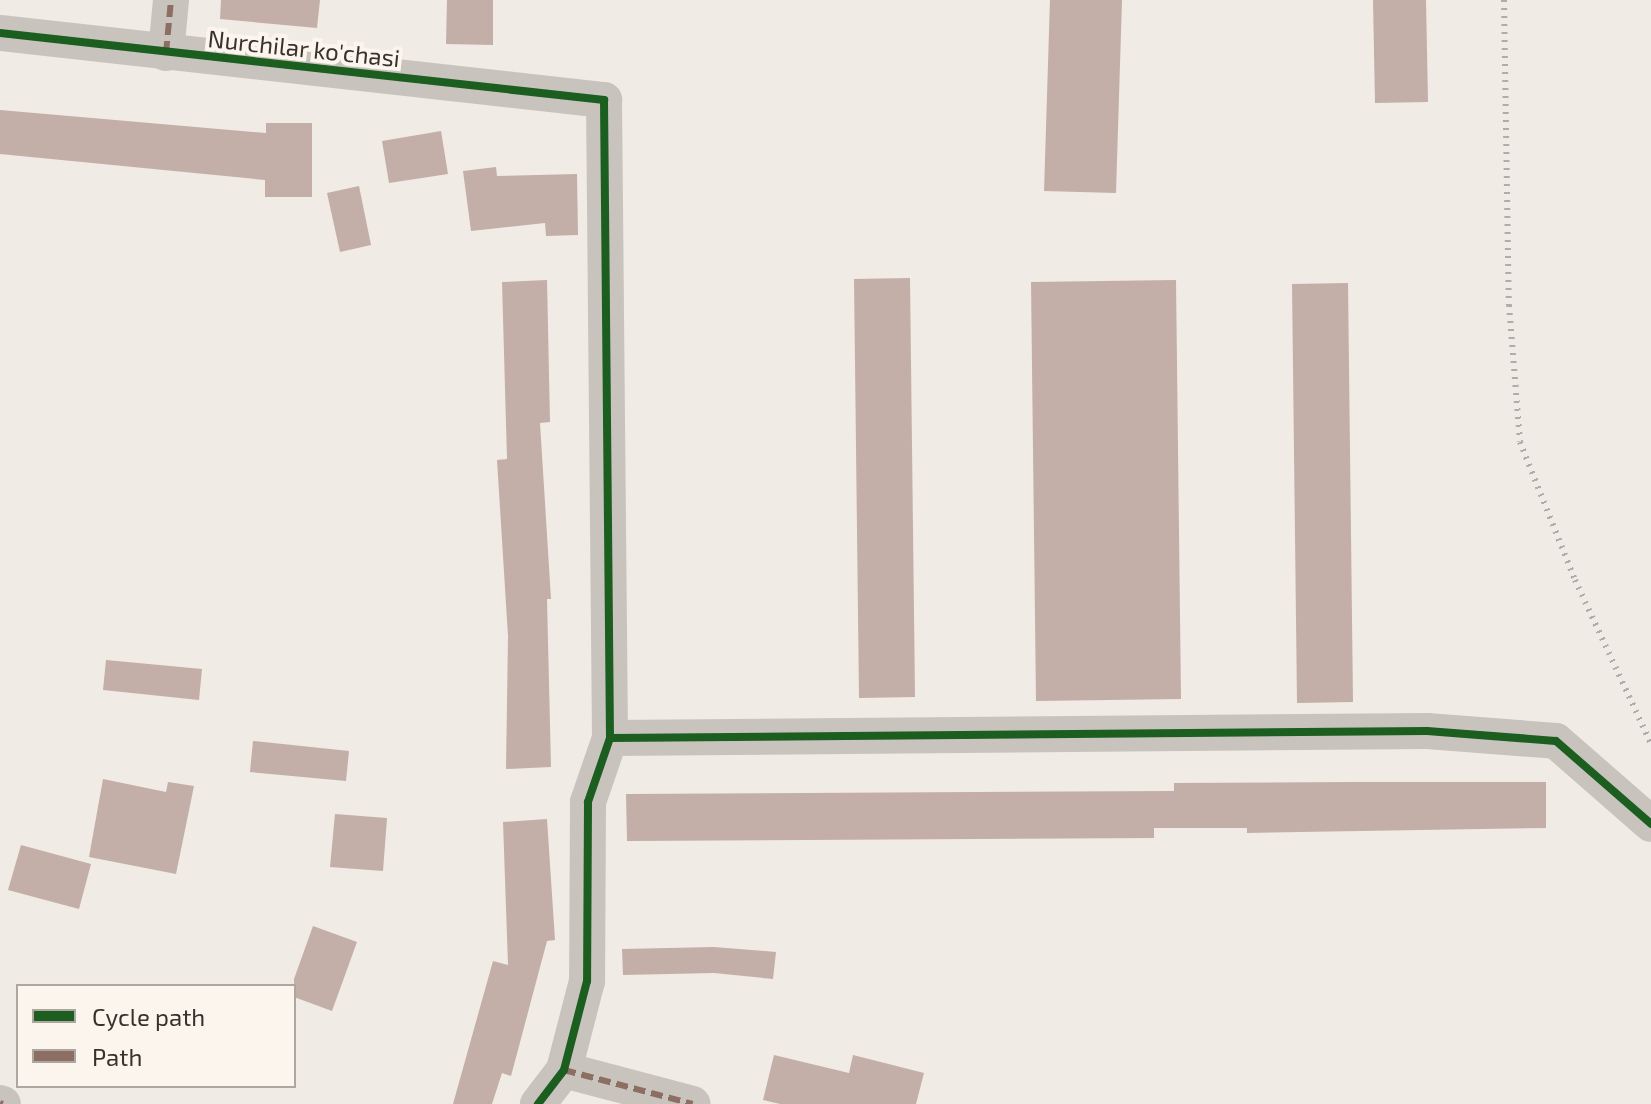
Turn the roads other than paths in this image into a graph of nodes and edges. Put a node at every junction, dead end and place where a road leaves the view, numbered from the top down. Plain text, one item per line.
1 (171, 0) edge
2 (0, 33) edge
3 (166, 53) junction
4 (610, 738) junction
5 (1651, 824) edge
6 (564, 1070) junction
7 (538, 1104) edge
8 (693, 1104) edge

1 - 3 street
2 - 3 street, Nurchilar ko'chasi
3 - 4 street, Nurchilar ko'chasi
4 - 5 street
4 - 6 street
6 - 7 street
6 - 8 street

